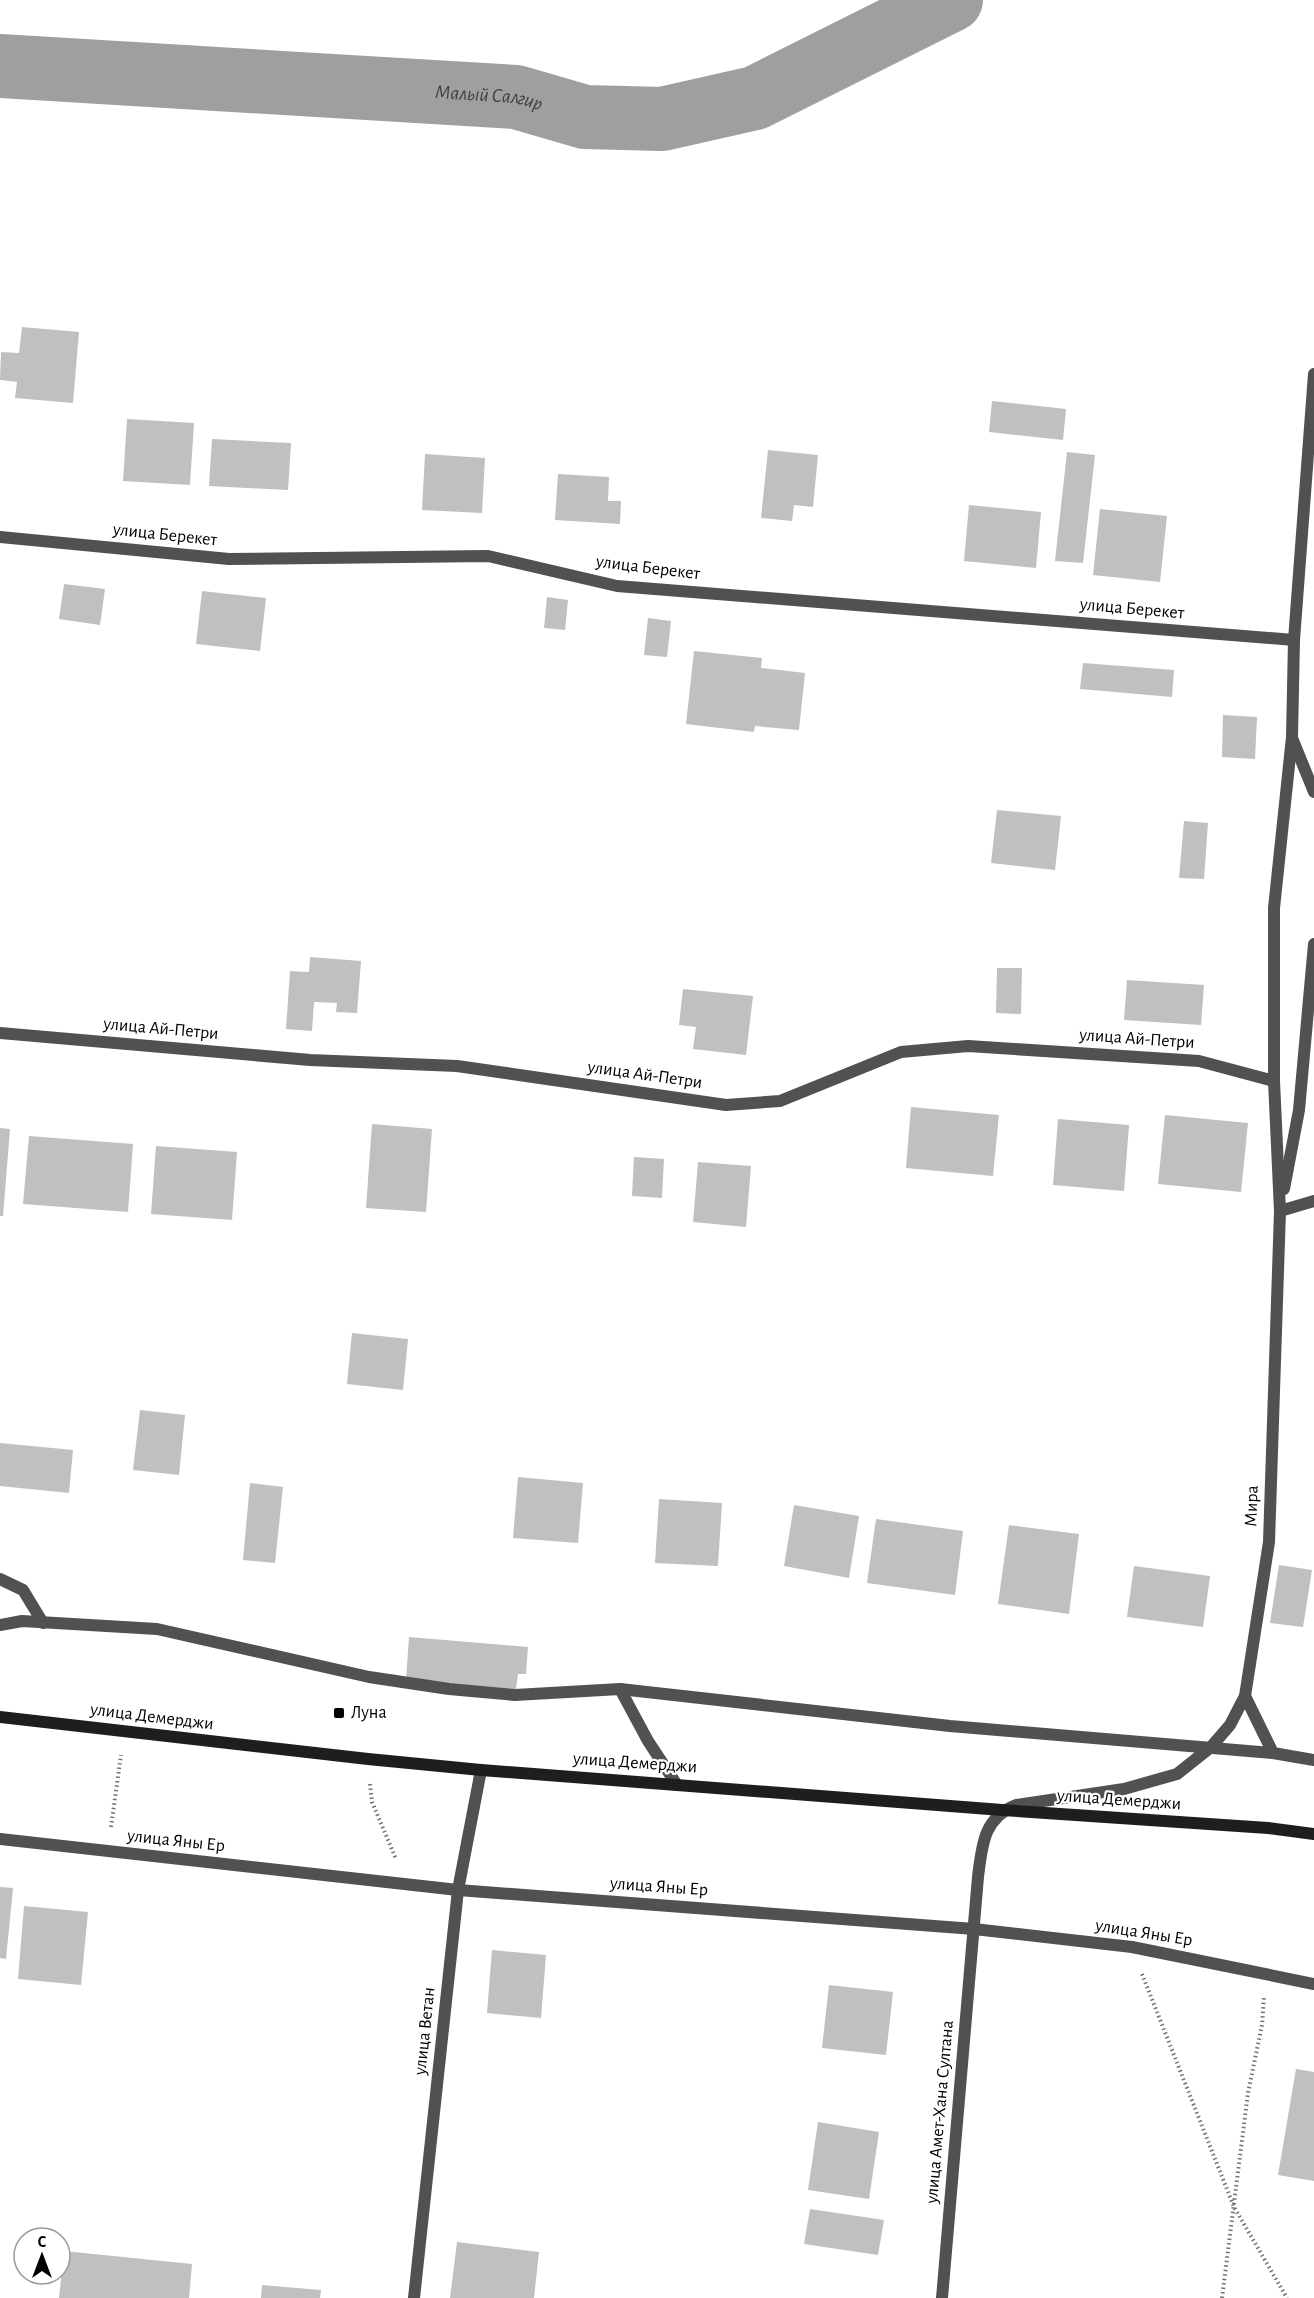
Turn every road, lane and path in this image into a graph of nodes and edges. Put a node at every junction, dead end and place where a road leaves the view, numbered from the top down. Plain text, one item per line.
1 (1314, 374) edge
2 (0, 537) edge
3 (1294, 640) junction
4 (1292, 737) junction
5 (1314, 792) edge
6 (1314, 944) edge
7 (0, 1033) edge
8 (1274, 1081) junction
9 (1314, 1201) edge
10 (1280, 1211) junction
11 (0, 1579) edge
12 (43, 1623) junction
13 (0, 1625) edge
14 (620, 1689) junction
15 (1245, 1696) junction
16 (0, 1717) edge
17 (124, 1732) junction
18 (1211, 1748) junction
19 (1273, 1753) junction
20 (368, 1760) junction
21 (1314, 1760) edge
22 (481, 1770) junction
23 (677, 1785) junction
24 (1002, 1810) junction
25 (1314, 1834) edge
26 (0, 1839) edge
27 (108, 1852) junction
28 (408, 1884) junction
29 (458, 1890) junction
30 (974, 1929) junction
31 (1132, 1947) junction
32 (1266, 1973) junction
33 (1314, 1984) edge
34 (1233, 2207) junction
35 (414, 2298) edge
36 (942, 2298) edge
37 (1222, 2298) edge
38 (1287, 2298) edge

1 - 3 street
2 - 3 street, улица Берекет
3 - 4 street
4 - 5 street
4 - 8 street
6 - 10 street
7 - 8 street, улица Ай-Петри
8 - 10 street
9 - 10 street
10 - 15 street, Мира
11 - 12 street
12 - 13 street
12 - 14 street
14 - 18 street
14 - 23 street
15 - 18 street, Мира
15 - 19 street
16 - 17 main road, улица Демерджи
17 - 20 main road, улица Демерджи
17 - 27 path
18 - 19 street
18 - 24 street, Мира
19 - 21 street
20 - 22 main road, улица Демерджи
20 - 28 path
22 - 23 main road, улица Демерджи
22 - 29 street, улица Ветан
23 - 24 main road, улица Демерджи
24 - 25 main road, улица Демерджи
24 - 30 street, улица Амет-Хана Султана
26 - 27 street, улица Яны Ер
27 - 28 street, улица Яны Ер
28 - 29 street, улица Яны Ер
29 - 30 street, улица Яны Ер
29 - 35 street, улица Ветан
30 - 31 street, улица Яны Ер
30 - 36 street, улица Амет-Хана Султана
31 - 32 street, улица Яны Ер
31 - 34 path
32 - 33 street, улица Яны Ер
32 - 34 path
34 - 37 path
34 - 38 path

